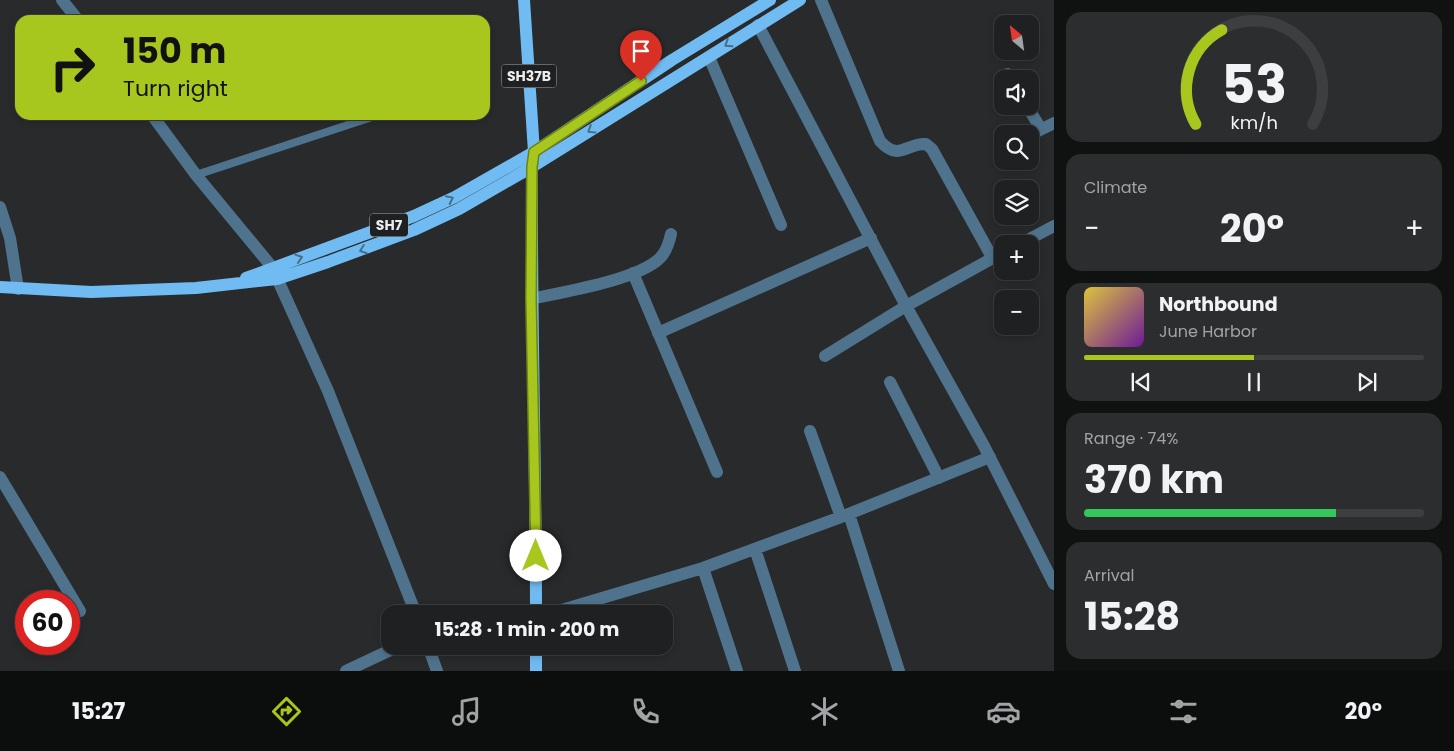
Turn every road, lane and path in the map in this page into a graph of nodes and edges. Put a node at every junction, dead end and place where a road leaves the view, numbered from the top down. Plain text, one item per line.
1 (62, 0) edge
2 (524, 0) edge
3 (770, 0) edge
4 (800, 0) edge
5 (821, 0) edge
6 (74, 15) edge
7 (758, 25) junction
8 (709, 56) junction
9 (156, 120) edge
10 (363, 120) edge
11 (1054, 123) edge
12 (1039, 130) edge
13 (534, 152) junction
14 (532, 167) junction
15 (196, 175) junction
16 (0, 207) edge
17 (781, 225) dead end
18 (1054, 226) edge
19 (671, 234) dead end
20 (1037, 235) edge
21 (871, 238) junction
22 (994, 250) edge
23 (994, 258) edge
24 (274, 273) junction
25 (632, 273) junction
26 (0, 287) edge
27 (18, 289) junction
28 (531, 299) junction
29 (906, 306) junction
30 (658, 333) junction
31 (825, 356) dead end
32 (890, 382) dead end
33 (810, 431) dead end
34 (990, 457) junction
35 (717, 472) dead end
36 (0, 477) edge
37 (939, 478) junction
38 (845, 516) junction
39 (755, 549) junction
40 (703, 568) junction
41 (1054, 584) edge
42 (67, 590) edge
43 (412, 605) edge
44 (536, 605) edge
45 (578, 605) edge
46 (381, 654) edge
47 (431, 655) edge
48 (536, 655) edge
49 (346, 671) edge
50 (437, 671) edge
51 (536, 671) edge
52 (737, 671) edge
53 (795, 671) edge
54 (899, 671) edge

1 - 6 street
2 - 13 main road, SH37B
3 - 13 main road
4 - 7 main road
5 - 22 street
7 -> 8 main road
7 - 21 street
8 -> 14 main road
8 - 17 street
9 - 15 street
10 - 15 lane
11 - 12 street
13 - 14 main road
24 -> 13 main road, SH7
14 -> 24 main road, SH7
14 - 28 main road
15 - 24 street
16 - 27 street
18 - 20 street
19 - 25 street
21 - 29 street
21 - 30 street
23 - 29 street
24 - 27 main road, SH7
24 - 43 street
25 - 28 street
25 - 30 street
26 - 27 main road, SH7
28 - 44 main road
29 - 31 street
29 - 34 street
30 - 35 street
32 - 37 street
33 - 38 street
34 - 37 street
34 - 41 street
36 - 42 street
37 - 38 street
38 - 39 street
38 - 54 street
39 - 40 street
39 - 53 street
40 - 45 street
40 - 52 street
46 - 49 street
47 - 50 street
48 - 51 main road

